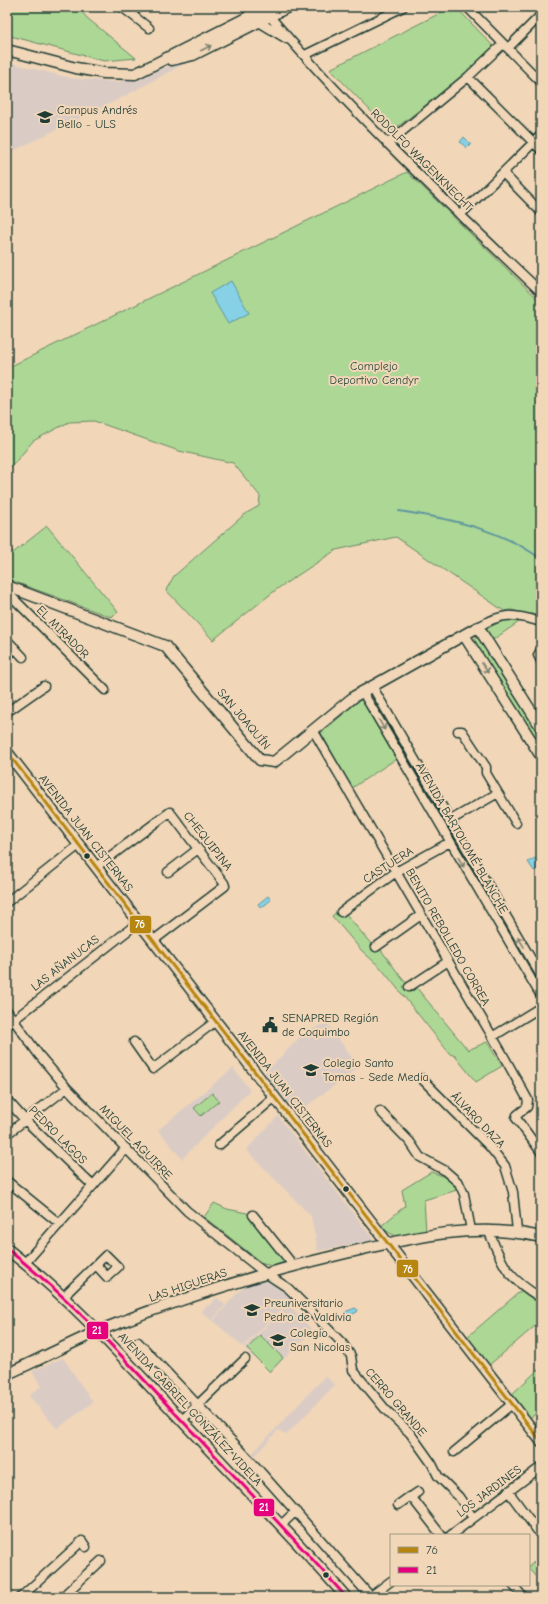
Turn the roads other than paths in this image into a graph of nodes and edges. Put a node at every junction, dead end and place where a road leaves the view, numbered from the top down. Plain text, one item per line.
1 (140, 7) edge
2 (288, 7) edge
3 (403, 7) edge
4 (467, 7) edge
5 (536, 7) edge
6 (126, 10) edge
7 (266, 10) edge
8 (541, 14) edge
9 (252, 15) edge
10 (149, 28) dead end
11 (290, 41) junction
12 (506, 46) junction
13 (7, 50) edge
14 (304, 56) junction
15 (468, 77) junction
16 (541, 82) edge
17 (541, 135) edge
18 (534, 142) junction
19 (387, 144) junction
20 (541, 150) edge
21 (502, 173) junction
22 (541, 212) edge
23 (460, 216) junction
24 (541, 292) edge
25 (7, 586) edge
26 (7, 589) edge
27 (541, 622) edge
28 (478, 627) junction
29 (464, 635) junction
30 (7, 640) edge
31 (15, 648) junction
32 (541, 650) edge
33 (7, 656) edge
34 (24, 657) dead end
35 (541, 661) edge
36 (44, 686) dead end
37 (372, 686) junction
38 (105, 690) dead end
39 (362, 692) junction
40 (7, 712) edge
41 (541, 727) edge
42 (313, 730) junction
43 (458, 731) dead end
44 (7, 752) edge
45 (541, 756) edge
46 (498, 793) junction
47 (450, 820) junction
48 (516, 823) dead end
49 (450, 842) junction
50 (79, 844) junction
51 (198, 848) junction
52 (96, 867) junction
53 (168, 872) dead end
54 (396, 872) junction
55 (7, 902) edge
56 (341, 912) dead end
57 (421, 915) junction
58 (139, 922) junction
59 (154, 940) junction
60 (376, 947) dead end
61 (447, 962) junction
62 (541, 976) edge
63 (409, 987) dead end
64 (541, 996) edge
65 (541, 1007) edge
66 (7, 1011) edge
67 (216, 1021) junction
68 (10, 1022) edge
69 (492, 1037) junction
70 (134, 1042) dead end
71 (420, 1078) dead end
72 (67, 1088) junction
73 (275, 1097) junction
74 (7, 1100) edge
75 (380, 1111) dead end
76 (25, 1120) junction
77 (7, 1134) edge
78 (219, 1146) dead end
79 (126, 1148) junction
80 (541, 1152) edge
81 (7, 1182) edge
82 (93, 1186) junction
83 (253, 1215) dead end
84 (60, 1224) junction
85 (471, 1230) junction
86 (488, 1230) junction
87 (517, 1231) junction
88 (541, 1237) edge
89 (386, 1243) junction
90 (7, 1249) edge
91 (25, 1263) junction
92 (96, 1265) dead end
93 (293, 1265) junction
94 (265, 1273) junction
95 (64, 1297) junction
96 (541, 1298) edge
97 (100, 1332) junction
98 (138, 1342) dead end
99 (245, 1359) dead end
100 (7, 1374) edge
101 (512, 1404) junction
102 (198, 1406) junction
103 (182, 1420) junction
104 (541, 1441) edge
105 (454, 1452) dead end
106 (541, 1467) edge
107 (508, 1492) junction
108 (398, 1505) dead end
109 (296, 1511) junction
110 (473, 1518) junction
111 (281, 1524) junction
112 (541, 1527) edge
113 (440, 1534) edge
114 (453, 1534) edge
115 (86, 1547) dead end
116 (101, 1561) dead end
117 (390, 1582) edge
118 (514, 1586) edge
119 (21, 1597) edge
120 (62, 1597) edge
121 (346, 1597) edge
122 (370, 1597) edge
123 (522, 1597) edge

1 - 6 street
2 - 7 main road
3 - 14 street
4 - 12 street
5 - 8 street
6 - 10 street
7 - 9 main road
7 - 11 street, RODOLFO WAGENKNECHT
8 - 12 street
9 - 11 street, RODOLFO WAGENKNECHT
9 - 13 main road
11 - 14 street, RODOLFO WAGENKNECHT
12 - 15 street
12 - 16 street
14 - 19 street, RODOLFO WAGENKNECHT
15 - 18 street
15 - 19 street
17 - 18 street
18 - 20 street
18 - 21 street
19 - 23 street, RODOLFO WAGENKNECHT
21 - 22 street
21 - 23 street
23 - 24 street, RODOLFO WAGENKNECHT
25 - 42 main road, SAN JOAQUÍN
26 - 38 street, EL MIRADOR
27 - 28 street
28 - 29 main road, SAN JOAQUÍN
28 - 41 main road
29 - 37 main road, SAN JOAQUÍN
29 -> 45 main road
30 - 31 street
31 - 33 street
31 - 34 street
32 - 35 street
36 - 40 street
37 - 39 main road, SAN JOAQUÍN
37 - 47 street, AVENIDA BARTOLOMÉ BLANCHE
39 - 42 main road, SAN JOAQUÍN
39 -> 49 street, AVENIDA BARTOLOMÉ BLANCHE
42 - 54 street, BENITO REBOLLEDO CORREA
43 - 46 street
44 - 50 main road, AVENIDA JUAN CISTERNAS
46 - 47 street
46 - 48 street
62 -> 47 street, AVENIDA BARTOLOMÉ BLANCHE
49 - 54 street, CASTUERA
49 -> 64 street, AVENIDA BARTOLOMÉ BLANCHE
50 - 52 main road, AVENIDA JUAN CISTERNAS
50 - 55 street
51 - 52 street, CHEQUIPINA
51 - 53 street
51 - 59 street, CHEQUIPINA
52 - 58 main road, AVENIDA JUAN CISTERNAS
54 - 56 street, CASTUERA
54 - 57 street, BENITO REBOLLEDO CORREA
57 - 60 street
57 - 61 street, BENITO REBOLLEDO CORREA
58 - 59 main road, AVENIDA JUAN CISTERNAS
58 - 68 street, LAS AÑANUCAS
59 - 67 main road, AVENIDA JUAN CISTERNAS
61 - 63 street
61 - 69 street, BENITO REBOLLEDO CORREA
65 - 69 street
66 - 68 street, MIGUEL AGUIRRE
67 - 70 street
67 - 73 main road, AVENIDA JUAN CISTERNAS
68 - 72 street, MIGUEL AGUIRRE
69 - 80 street, BENITO REBOLLEDO CORREA
71 - 87 street, ÁLVARO DAZA
72 - 76 street
72 - 79 street, MIGUEL AGUIRRE
73 - 78 street
73 - 89 main road, AVENIDA JUAN CISTERNAS
74 - 76 street, PEDRO LAGOS
75 - 85 street
76 - 77 street
76 - 82 street, PEDRO LAGOS
79 - 82 street
79 - 94 street, MIGUEL AGUIRRE
81 - 84 street
82 - 84 street
83 - 93 street
84 - 91 street
85 - 86 main road, LAS HIGUERAS
85 - 89 main road, LAS HIGUERAS
86 - 87 main road, LAS HIGUERAS
86 - 96 street
87 - 88 main road, LAS HIGUERAS
89 - 93 main road, LAS HIGUERAS
89 - 101 main road, AVENIDA JUAN CISTERNAS
90 - 91 main road, AVENIDA GABRIEL GONZÁLEZ VIDELA
91 - 95 main road, AVENIDA GABRIEL GONZÁLEZ VIDELA
92 - 95 street
93 - 94 main road, LAS HIGUERAS
94 - 97 main road, LAS HIGUERAS
94 - 110 street, CERRO GRANDE
95 - 97 main road, AVENIDA GABRIEL GONZÁLEZ VIDELA
97 - 100 main road, LAS HIGUERAS
97 - 103 main road, AVENIDA GABRIEL GONZÁLEZ VIDELA
98 - 102 street, AVENIDA GABRIEL GONZÁLEZ VIDELA
99 - 102 street
101 - 104 main road, AVENIDA JUAN CISTERNAS
101 - 105 street
102 - 103 street
102 - 109 street, AVENIDA GABRIEL GONZÁLEZ VIDELA
103 - 111 main road, AVENIDA GABRIEL GONZÁLEZ VIDELA
106 - 107 street, LOS JARDINES
107 - 110 street, LOS JARDINES
107 - 112 street
108 - 113 street
109 - 111 street
109 - 122 street, AVENIDA GABRIEL GONZÁLEZ VIDELA
110 - 114 street, LOS JARDINES
111 - 121 main road, AVENIDA GABRIEL GONZÁLEZ VIDELA
115 - 119 street
116 - 120 street
117 - 122 street
118 - 123 street

